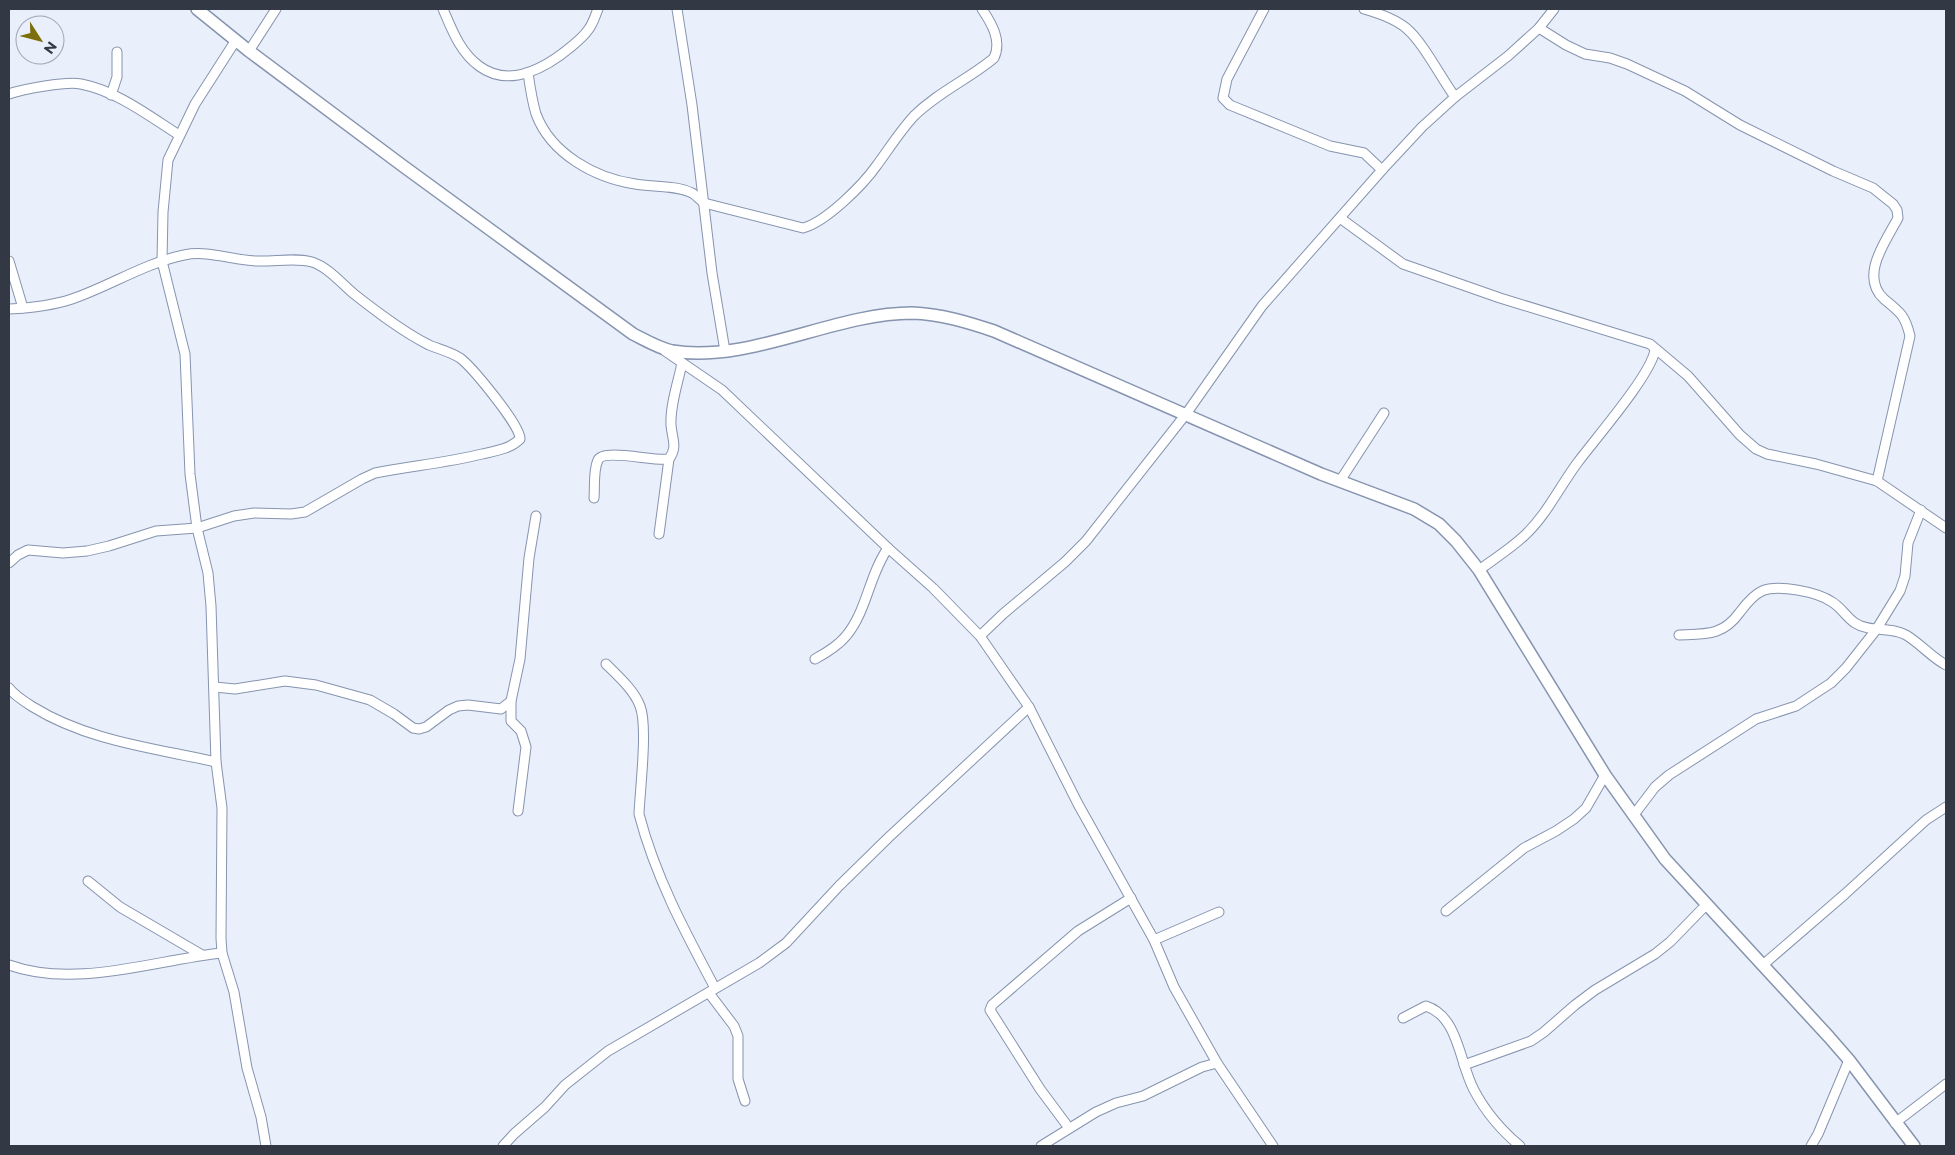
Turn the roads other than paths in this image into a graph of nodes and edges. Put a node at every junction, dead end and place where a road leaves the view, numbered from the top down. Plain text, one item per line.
1 (196, 9) edge
2 (276, 9) edge
3 (444, 9) edge
4 (598, 9) edge
5 (669, 9) edge
6 (982, 9) edge
7 (1264, 9) edge
8 (1364, 9) edge
9 (1554, 9) edge
10 (678, 11) edge
11 (1539, 28) junction
12 (236, 40) junction
13 (249, 50) junction
14 (117, 52) dead end
15 (528, 73) junction
16 (9, 94) edge
17 (111, 95) junction
18 (1455, 97) junction
19 (179, 135) junction
20 (1382, 170) junction
21 (704, 203) junction
22 (1340, 218) junction
23 (9, 261) edge
24 (162, 261) junction
25 (24, 308) junction
26 (9, 309) edge
27 (656, 346) junction
28 (1655, 350) junction
29 (725, 351) junction
30 (682, 363) junction
31 (1384, 413) dead end
32 (1186, 414) junction
33 (669, 459) junction
34 (1340, 481) junction
35 (1877, 481) junction
36 (594, 498) dead end
37 (1921, 510) junction
38 (536, 516) dead end
39 (196, 528) junction
40 (1946, 528) edge
41 (659, 534) dead end
42 (888, 548) junction
43 (9, 563) edge
44 (1479, 570) junction
45 (1876, 630) junction
46 (1679, 635) dead end
47 (980, 636) junction
48 (815, 659) dead end
49 (606, 664) dead end
50 (1946, 665) edge
51 (9, 688) edge
52 (215, 688) junction
53 (511, 701) junction
54 (1029, 707) junction
55 (216, 762) junction
56 (1604, 775) junction
57 (1946, 807) edge
58 (518, 811) dead end
59 (1633, 816) junction
60 (88, 881) dead end
61 (1131, 898) junction
62 (1707, 904) junction
63 (1219, 912) dead end
64 (1446, 912) dead end
65 (1154, 940) junction
66 (222, 953) junction
67 (202, 955) junction
68 (1764, 964) junction
69 (9, 965) edge
70 (712, 991) junction
71 (1403, 1018) dead end
72 (1849, 1060) junction
73 (1217, 1063) junction
74 (1464, 1065) junction
75 (1946, 1084) edge
76 (745, 1101) dead end
77 (1895, 1123) junction
78 (1069, 1128) junction
79 (266, 1146) edge
80 (503, 1146) edge
81 (1041, 1146) edge
82 (1273, 1146) edge
83 (1520, 1146) edge
84 (1810, 1146) edge
85 (1914, 1146) edge

1 - 12 main road
2 - 13 street
3 - 15 street
4 - 15 street
5 - 10 street
6 - 21 street
7 - 20 street
8 - 18 street
9 - 11 street
10 - 21 street
11 - 18 street
11 - 35 street
12 - 13 main road
12 - 19 street
13 - 27 main road
14 - 17 street
15 - 21 street
16 - 17 street
17 - 19 street
18 - 20 street
19 - 24 street
20 - 22 street
21 - 29 street
22 - 28 street
22 - 32 street
23 - 25 street
24 - 25 street
24 - 39 street
24 - 39 street
25 - 26 street
27 - 29 main road
27 - 30 street
28 - 35 street
28 - 44 street
29 - 32 main road
30 - 33 street
30 - 42 street
31 - 34 street
32 - 34 main road
32 - 47 street
33 - 36 street
33 - 41 street
34 - 44 main road
35 - 37 street
37 - 40 street
37 - 45 street
38 - 53 street
39 - 43 street
39 - 52 street
42 - 47 street
42 - 48 street
44 - 56 main road
45 - 46 street
45 - 50 street
45 - 59 street
47 - 54 street
49 - 70 street
51 - 55 street
52 - 53 street
52 - 55 street
53 - 58 street
54 - 61 street
54 - 70 street
55 - 66 street
56 - 59 main road
56 - 64 street
57 - 68 street
59 - 62 main road
60 - 67 street
61 - 65 street
61 - 78 street
62 - 68 main road
62 - 74 street
63 - 65 street
65 - 73 street
66 - 67 street
66 - 79 street
67 - 69 street
68 - 72 main road
70 - 76 street
70 - 80 street
71 - 74 street
72 - 77 main road
72 - 84 street
73 - 78 street
73 - 82 street
74 - 83 street
75 - 77 street
77 - 85 main road
78 - 81 street

